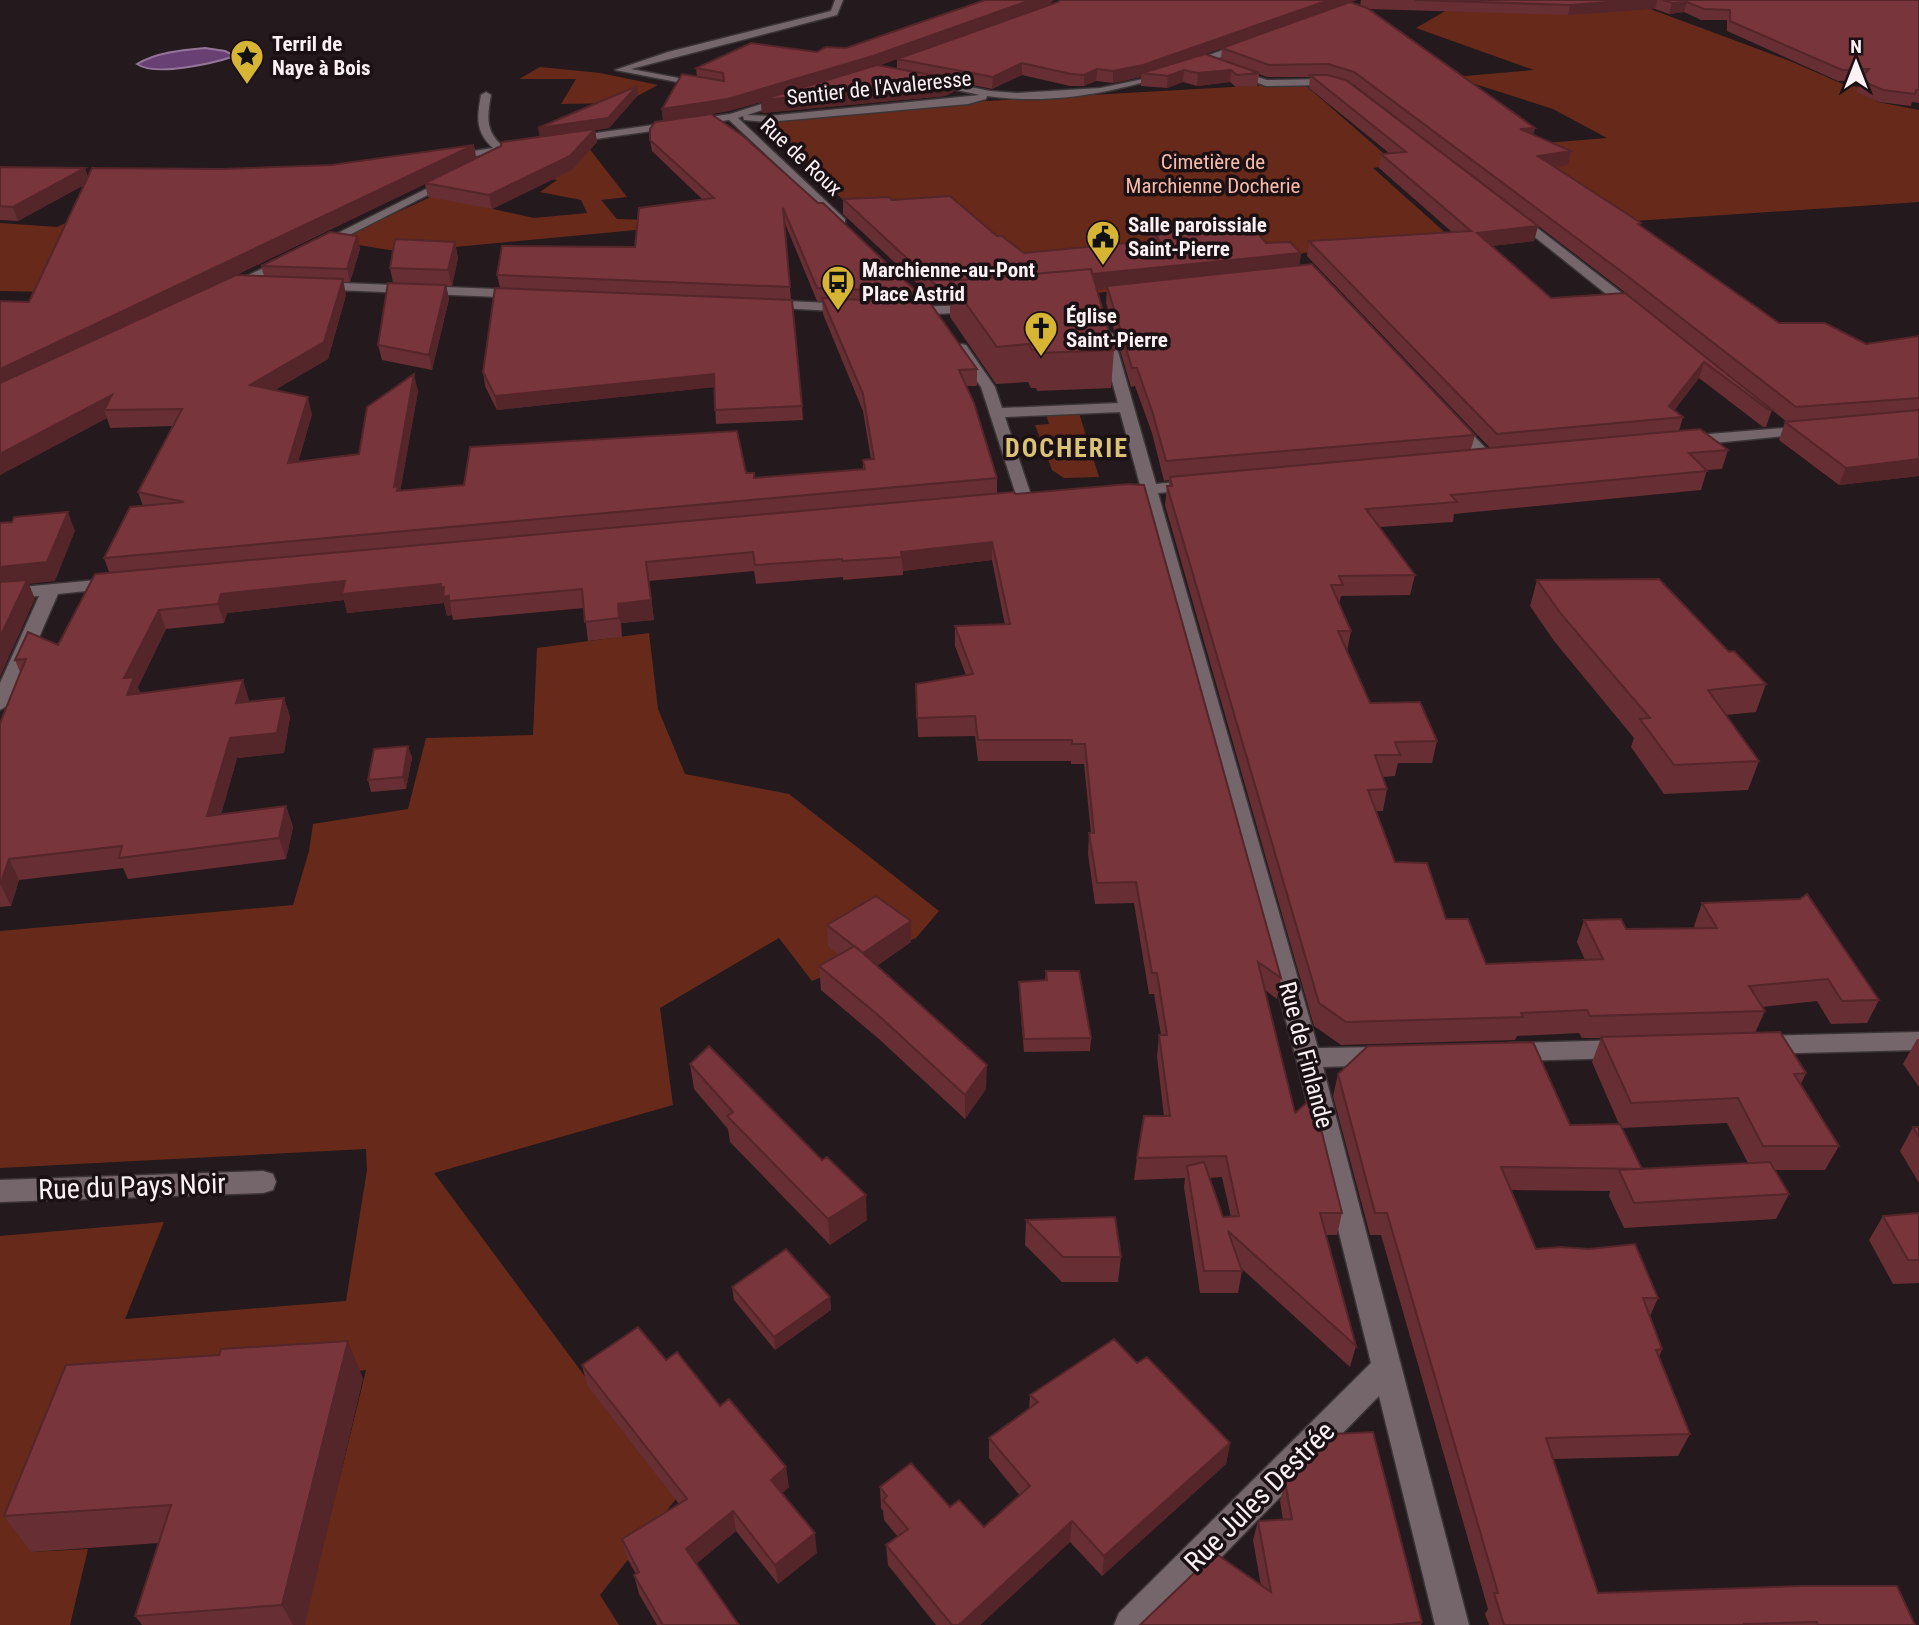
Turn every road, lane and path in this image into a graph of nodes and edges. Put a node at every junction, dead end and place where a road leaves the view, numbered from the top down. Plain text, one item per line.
1 (839, 0) edge
2 (1261, 39) edge
3 (1204, 60) junction
4 (909, 78) edge
5 (720, 89) edge
6 (1348, 89) edge
7 (990, 94) junction
8 (486, 95) dead end
9 (797, 96) edge
10 (731, 117) junction
11 (555, 142) edge
12 (528, 146) edge
13 (502, 150) junction
14 (438, 159) edge
15 (485, 164) edge
16 (460, 176) edge
17 (1504, 207) edge
18 (851, 231) edge
19 (311, 249) edge
20 (298, 255) edge
21 (238, 284) junction
22 (263, 284) edge
23 (304, 286) edge
24 (217, 293) edge
25 (534, 294) edge
26 (922, 297) dead end
27 (747, 303) edge
28 (991, 308) edge
29 (863, 309) edge
30 (897, 310) edge
31 (1101, 317) edge
32 (1648, 320) edge
33 (943, 322) junction
34 (1125, 407) junction
35 (997, 413) junction
36 (1446, 414) edge
37 (1826, 428) edge
38 (1664, 443) edge
39 (1461, 461) edge
40 (1217, 483) edge
41 (1148, 489) junction
42 (1093, 494) edge
43 (1025, 501) edge
44 (134, 582) edge
45 (51, 589) junction
46 (0, 594) edge
47 (0, 704) edge
48 (1919, 1041) edge
49 (1739, 1046) edge
50 (1655, 1048) edge
51 (1489, 1053) edge
52 (1405, 1055) edge
53 (1308, 1058) junction
54 (263, 1182) dead end
55 (0, 1191) edge
56 (1387, 1368) junction
57 (1131, 1625) edge
58 (1452, 1625) edge

1 - 5 street
2 - 3 street
3 - 6 street
3 - 7 street
4 - 7 street
7 - 10 street, Sentier de l'Avaleresse
8 - 13 street
9 - 10 street
10 - 11 street
10 - 18 street, Rue de Roux
12 - 13 street
13 - 14 street
13 - 15 street
16 - 19 street
17 - 32 street
20 - 21 street
21 - 22 street
21 - 24 street
23 - 25 street
26 - 33 street
27 - 29 street
28 - 33 street
30 - 33 street
31 - 34 street, Rue de Finlande
33 - 35 street
34 - 35 street
34 - 41 street, Rue de Finlande
35 - 43 street
36 - 39 street
37 - 38 street
40 - 41 street
41 - 42 street
41 - 53 street, Rue de Finlande
44 - 45 street
45 - 46 street
45 - 47 street
48 - 49 street
50 - 51 street
52 - 53 street
53 - 56 street, Rue de Finlande
54 - 55 street, Rue du Pays Noir
56 - 57 street, Rue Jules Destrée
56 - 58 street, Rue de Finlande

